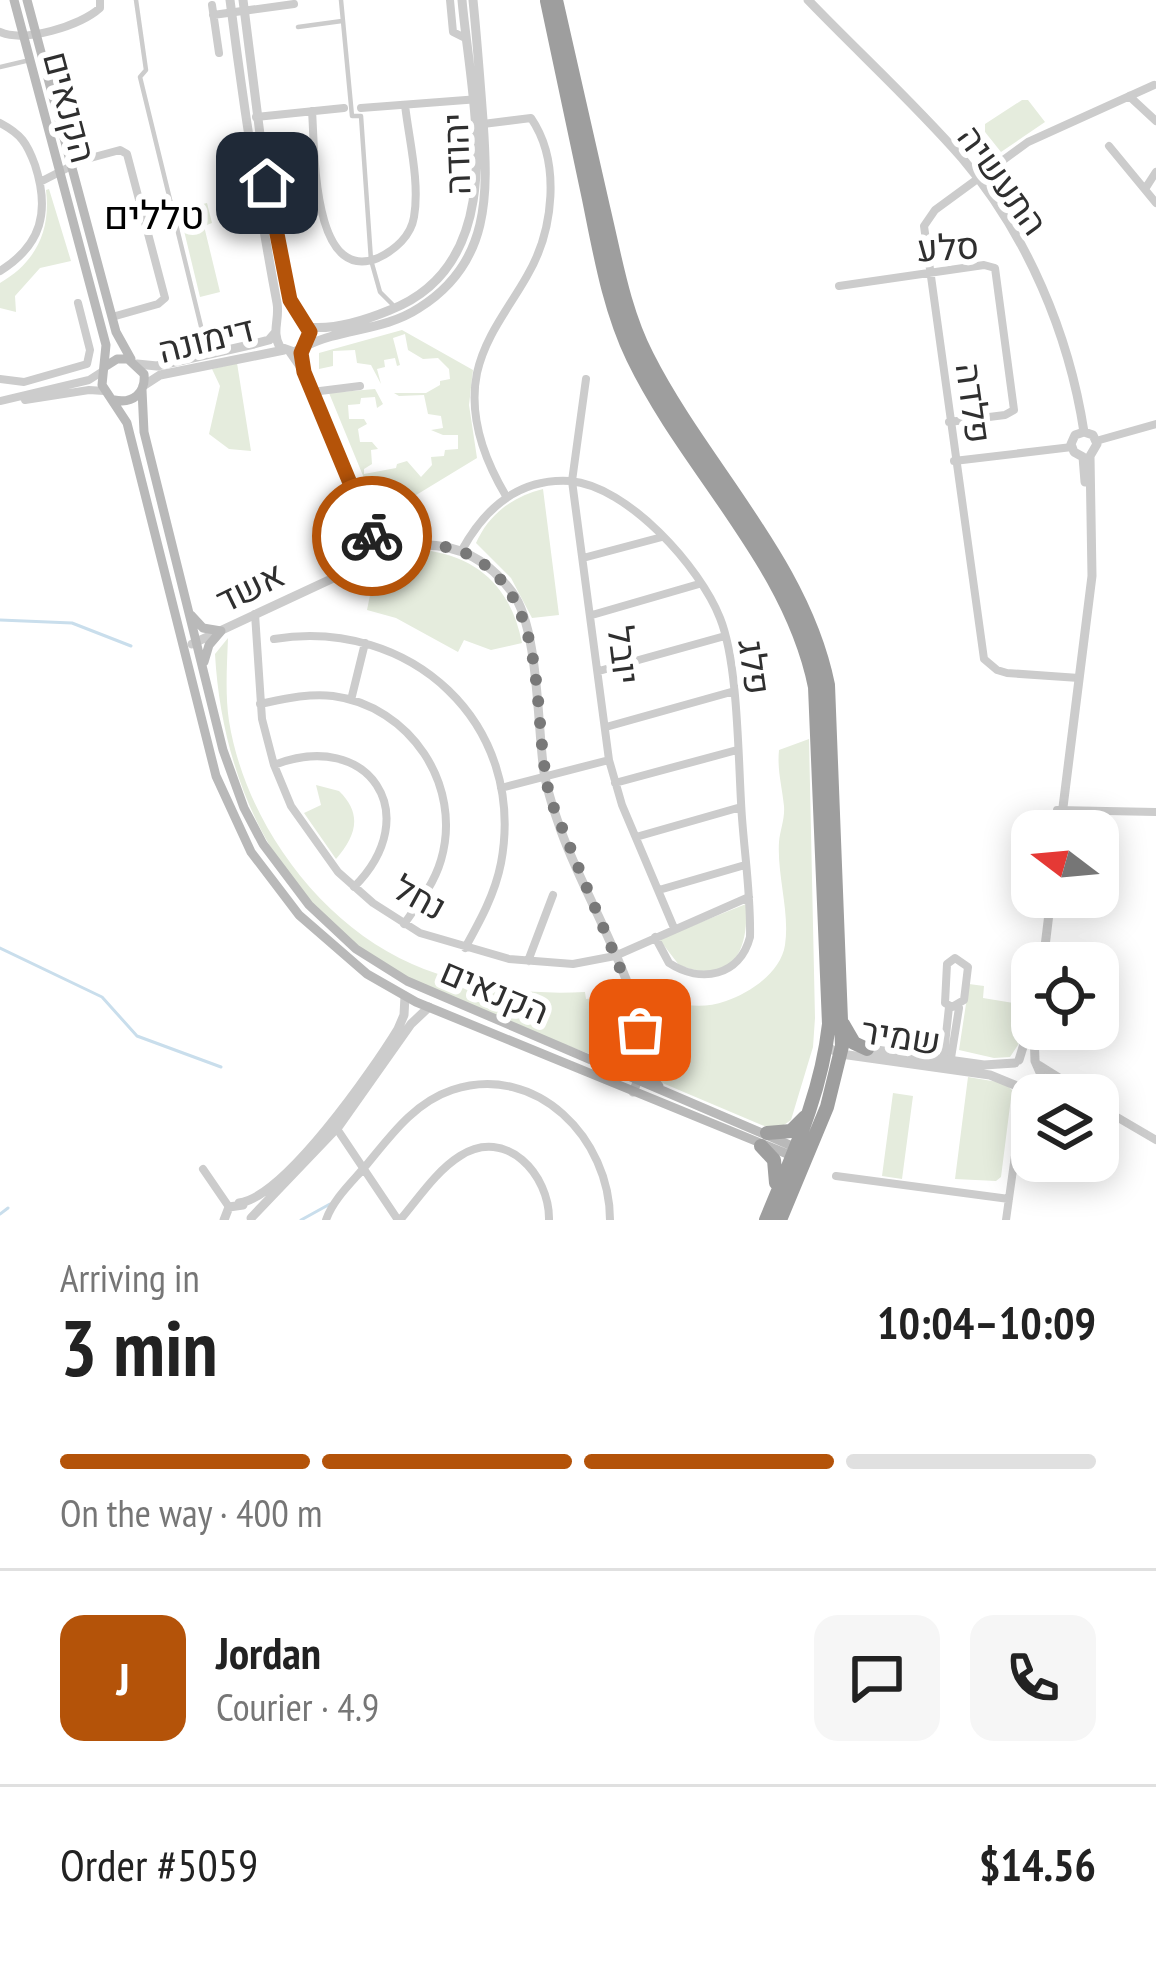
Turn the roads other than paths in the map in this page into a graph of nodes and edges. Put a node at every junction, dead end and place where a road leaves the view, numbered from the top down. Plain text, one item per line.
1 (14, 0) edge
2 (27, 0) edge
3 (100, 0) edge
4 (136, 0) edge
5 (341, 0) edge
6 (451, 0) edge
7 (462, 0) edge
8 (473, 0) edge
9 (547, 0) edge
10 (556, 0) edge
11 (808, 0) edge
12 (293, 4) dead end
13 (244, 5) edge
14 (231, 6) edge
15 (342, 21) junction
16 (298, 27) dead end
17 (0, 32) edge
18 (36, 32) junction
19 (23, 35) junction
20 (465, 38) junction
21 (219, 53) dead end
22 (30, 60) junction
23 (0, 67) edge
24 (1154, 85) edge
25 (1129, 96) junction
26 (476, 99) junction
27 (405, 105) junction
28 (344, 108) dead end
29 (361, 109) dead end
30 (312, 110) junction
31 (258, 116) junction
32 (1156, 121) edge
33 (0, 123) edge
34 (483, 124) junction
35 (246, 126) junction
36 (1109, 146) dead end
37 (71, 166) junction
38 (1156, 172) edge
39 (60, 173) junction
40 (977, 178) junction
41 (40, 182) junction
42 (1145, 189) junction
43 (1156, 203) edge
44 (371, 260) junction
45 (0, 271) edge
46 (929, 273) junction
47 (839, 286) dead end
48 (78, 303) dead end
49 (397, 308) junction
50 (112, 317) junction
51 (304, 322) junction
52 (276, 329) junction
53 (304, 348) junction
54 (287, 351) junction
55 (208, 355) junction
56 (134, 362) junction
57 (104, 369) junction
58 (304, 372) junction
59 (0, 379) edge
60 (586, 379) dead end
61 (360, 386) dead end
62 (142, 388) junction
63 (312, 392) junction
64 (108, 395) junction
65 (0, 401) edge
66 (949, 422) junction
67 (1156, 424) edge
68 (1084, 432) junction
69 (1096, 441) junction
70 (1072, 447) junction
71 (1086, 456) junction
72 (954, 461) junction
73 (572, 482) junction
74 (506, 496) junction
75 (662, 537) junction
76 (462, 550) junction
77 (380, 554) junction
78 (583, 558) junction
79 (699, 584) junction
80 (189, 613) junction
81 (255, 614) junction
82 (592, 615) junction
83 (221, 631) junction
84 (725, 636) junction
85 (274, 639) dead end
86 (196, 643) junction
87 (365, 643) junction
88 (183, 647) junction
89 (204, 671) junction
90 (599, 671) junction
91 (1077, 677) junction
92 (732, 692) junction
93 (351, 700) junction
94 (260, 704) junction
95 (606, 727) junction
96 (737, 750) junction
97 (609, 760) junction
98 (274, 765) junction
99 (544, 777) junction
100 (615, 784) junction
101 (501, 788) junction
102 (741, 807) junction
103 (1059, 810) edge
104 (1119, 811) edge
105 (1156, 812) edge
106 (636, 837) junction
107 (745, 865) junction
108 (353, 887) junction
109 (658, 890) junction
110 (553, 895) dead end
111 (749, 898) junction
112 (404, 924) junction
113 (674, 928) junction
114 (655, 937) junction
115 (465, 948) junction
116 (615, 956) junction
117 (528, 962) junction
118 (405, 996) junction
119 (961, 1005) junction
120 (948, 1006) junction
121 (429, 1007) junction
122 (842, 1016) junction
123 (1021, 1050) edge
124 (1036, 1050) edge
125 (847, 1051) junction
126 (644, 1058) junction
127 (1017, 1061) junction
128 (1037, 1063) junction
129 (946, 1065) junction
130 (615, 1070) junction
131 (1041, 1074) edge
132 (1054, 1074) edge
133 (1011, 1077) edge
134 (638, 1080) junction
135 (1011, 1084) edge
136 (665, 1091) junction
137 (633, 1092) junction
138 (814, 1103) junction
139 (1119, 1118) edge
140 (337, 1129) junction
141 (764, 1140) junction
142 (1156, 1140) edge
143 (799, 1154) junction
144 (203, 1169) dead end
145 (363, 1169) junction
146 (836, 1176) dead end
147 (1011, 1182) edge
148 (1009, 1199) junction
149 (774, 1202) junction
150 (234, 1205) junction
151 (251, 1219) edge
152 (224, 1220) edge
153 (326, 1220) edge
154 (399, 1220) edge
155 (548, 1220) edge
156 (610, 1220) edge
157 (766, 1220) edge
158 (780, 1220) edge
159 (1006, 1220) edge

1 - 19 main road, הקנאים
2 - 18 main road, הקנאים
3 - 18 street
4 - 55 street
5 - 15 street
6 - 20 street
7 - 20 street, יהודה
8 - 26 street, יהודה
9 - 125 highway
10 - 122 highway
11 - 40 street, התעשיה
12 - 13 street
13 - 14 street
13 - 31 street
14 - 21 street
14 - 35 street
15 - 16 street
15 - 44 street
17 - 19 street
18 - 19 street
18 - 37 main road, הקנאים
19 - 22 main road, הקנאים
20 - 26 street, יהודה
22 - 23 street
22 - 39 main road, הקנאים
24 - 25 street
25 - 32 street
25 - 40 street
26 - 27 street
26 - 34 street, יהודה
26 - 49 street, יהודה
27 - 29 street
27 - 44 street
28 - 30 street
30 - 31 street
30 - 44 street
31 - 35 street
31 - 51 street
33 - 41 street
34 - 53 street, יהודה
34 - 74 street
35 - 52 street
36 - 42 street
37 - 39 street
37 - 50 main road, הקנאים
37 - 50 street
38 - 42 street
39 - 41 street
39 - 57 main road, הקנאים
40 - 46 street, פלדה
40 - 68 street, התעשיה
41 - 45 street
42 - 43 street
44 - 49 street
46 - 47 street, סלע
46 - 66 street, פלדה
46 - 66 street, סלע
48 - 59 street
49 - 51 street, יהודה
50 - 56 main road, הקנאים
51 - 52 street
51 - 53 street
52 - 54 street
52 - 55 street, דימונה
53 - 54 street
53 - 58 street
54 - 58 street
54 - 62 street, דימונה
55 - 56 street, דימונה
56 - 57 main road
56 - 62 main road
57 - 64 main road
57 - 65 street
58 - 63 street
60 - 73 street, יובל
61 - 63 street
62 - 64 main road
62 - 80 main road, הקנאים
63 - 77 street
64 - 65 street
64 - 88 main road, הקנאים
66 - 72 street, פלדה
67 - 69 street
68 - 69 street
68 - 70 street
69 - 71 street
70 - 71 street
70 - 72 street
71 - 91 street
72 - 91 street, פלדה
73 - 74 street
73 - 75 street, פלג
73 - 78 street, יובל
74 - 76 street
75 - 78 street
75 - 79 street, פלג
76 - 77 street, אשד
76 - 99 street
77 - 81 street, אשד
78 - 82 street, יובל
79 - 82 street
79 - 84 street, פלג
80 - 83 main road
80 - 86 main road, הקנאים
81 - 83 street, אשד
81 - 94 street, נחל
82 - 90 street, יובל
83 - 86 street, אשד
83 - 89 main road
84 - 90 street
84 - 92 street, פלג
85 - 87 street
86 - 88 street, אשד
86 - 89 main road, הקנאים
87 - 93 street
87 - 101 street
88 - 118 main road, הקנאים
89 - 130 main road, הקנאים
90 - 95 street, יובל
91 - 103 street
92 - 95 street
92 - 96 street, פלג
93 - 94 street
93 - 112 street
94 - 98 street, נחל
95 - 97 street, יובל
96 - 100 street
96 - 102 street, פלג
97 - 99 street
97 - 100 street, יובל
98 - 108 street, נחל
98 - 108 street
99 - 101 street
99 - 116 street
100 - 106 street, יובל
101 - 115 street
102 - 106 street
102 - 107 street, פלג
104 - 105 street
106 - 109 street, יובל
107 - 109 street
107 - 111 street, פלג
108 - 112 street, נחל
109 - 113 street, יובל
110 - 117 street
111 - 113 street, נחל
111 - 114 street, פלג
112 - 115 street, נחל
113 - 114 street, נחל
114 - 116 street, נחל
115 - 117 street, נחל
116 - 117 street, נחל
116 - 126 street
118 - 121 main road, הקנאים
118 - 150 street
119 - 120 street
119 - 120 street
119 - 129 street
120 - 129 street
121 - 137 main road, הקנאים
121 - 140 street
122 - 125 highway
122 - 125 highway
123 - 127 street
124 - 128 street
125 - 129 street, שמיר
125 - 138 highway
125 - 143 highway
126 - 130 main road
126 - 134 street
126 - 136 main road
127 - 128 street
127 - 129 street, שמיר
127 - 133 street
128 - 131 street
128 - 132 street
129 - 135 street, שמיר
130 - 134 main road, הקנאים
134 - 136 main road, הקנאים
134 - 137 street
136 - 141 main road, הקנאים
137 - 141 main road, הקנאים
138 - 141 highway
138 - 143 highway
139 - 142 street
140 - 145 street
140 - 151 street
141 - 143 main road, הקנאים
141 - 149 highway
143 - 149 highway
143 - 158 highway
144 - 150 street
145 - 153 street
145 - 154 street
145 - 156 street
146 - 148 street
147 - 148 street
148 - 159 street
149 - 157 highway
150 - 151 street
150 - 152 street
154 - 155 street

